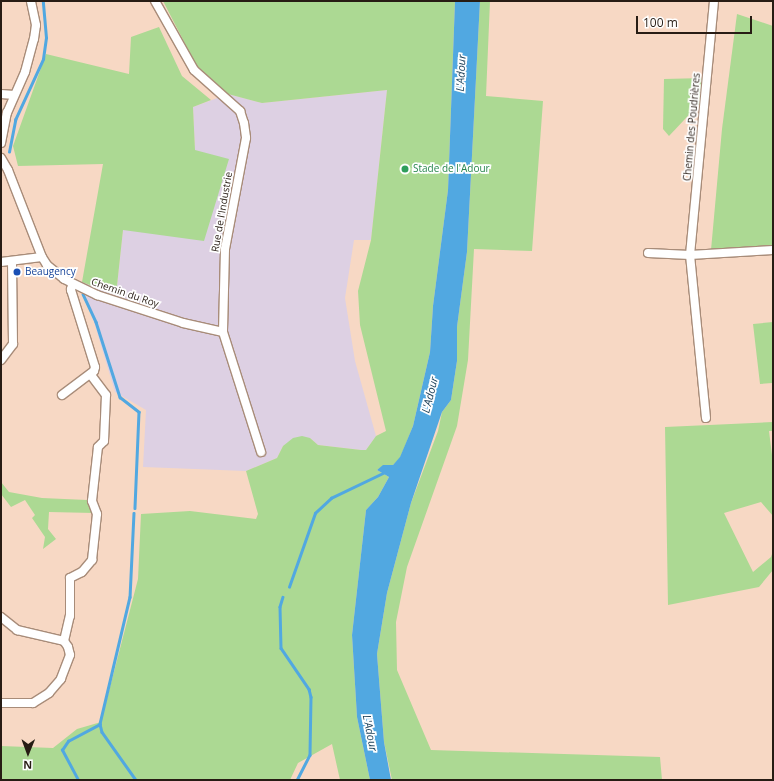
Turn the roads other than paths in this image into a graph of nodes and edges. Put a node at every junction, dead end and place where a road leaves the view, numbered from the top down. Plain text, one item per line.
1 (31, 1) edge
2 (155, 1) edge
3 (714, 1) edge
4 (1, 94) edge
5 (14, 95) junction
6 (1, 143) edge
7 (1, 158) edge
8 (773, 250) edge
9 (648, 253) dead end
10 (690, 254) junction
11 (42, 257) junction
12 (12, 261) junction
13 (1, 262) edge
14 (72, 285) junction
15 (223, 332) junction
16 (10, 347) junction
17 (1, 348) edge
18 (1, 360) edge
19 (90, 374) junction
20 (62, 395) dead end
21 (706, 418) dead end
22 (261, 452) dead end
23 (1, 617) edge
24 (64, 641) junction
25 (1, 703) edge

1 - 5 street
2 - 15 street, Rue de l'Industrie
3 - 10 street, Chemin des Poudrières
4 - 5 street
5 - 6 street
7 - 11 street, Chemin du Roy
8 - 10 street
9 - 10 street
10 - 21 street, Chemin des Poudrières
11 - 12 street
11 - 14 street, Chemin du Roy
12 - 13 street
12 - 16 street
14 - 15 street, Chemin du Roy
14 - 19 street
15 - 22 street, Rue de l'Industrie
16 - 17 street
16 - 18 street
19 - 20 street
19 - 24 street
23 - 24 street
24 - 25 street

